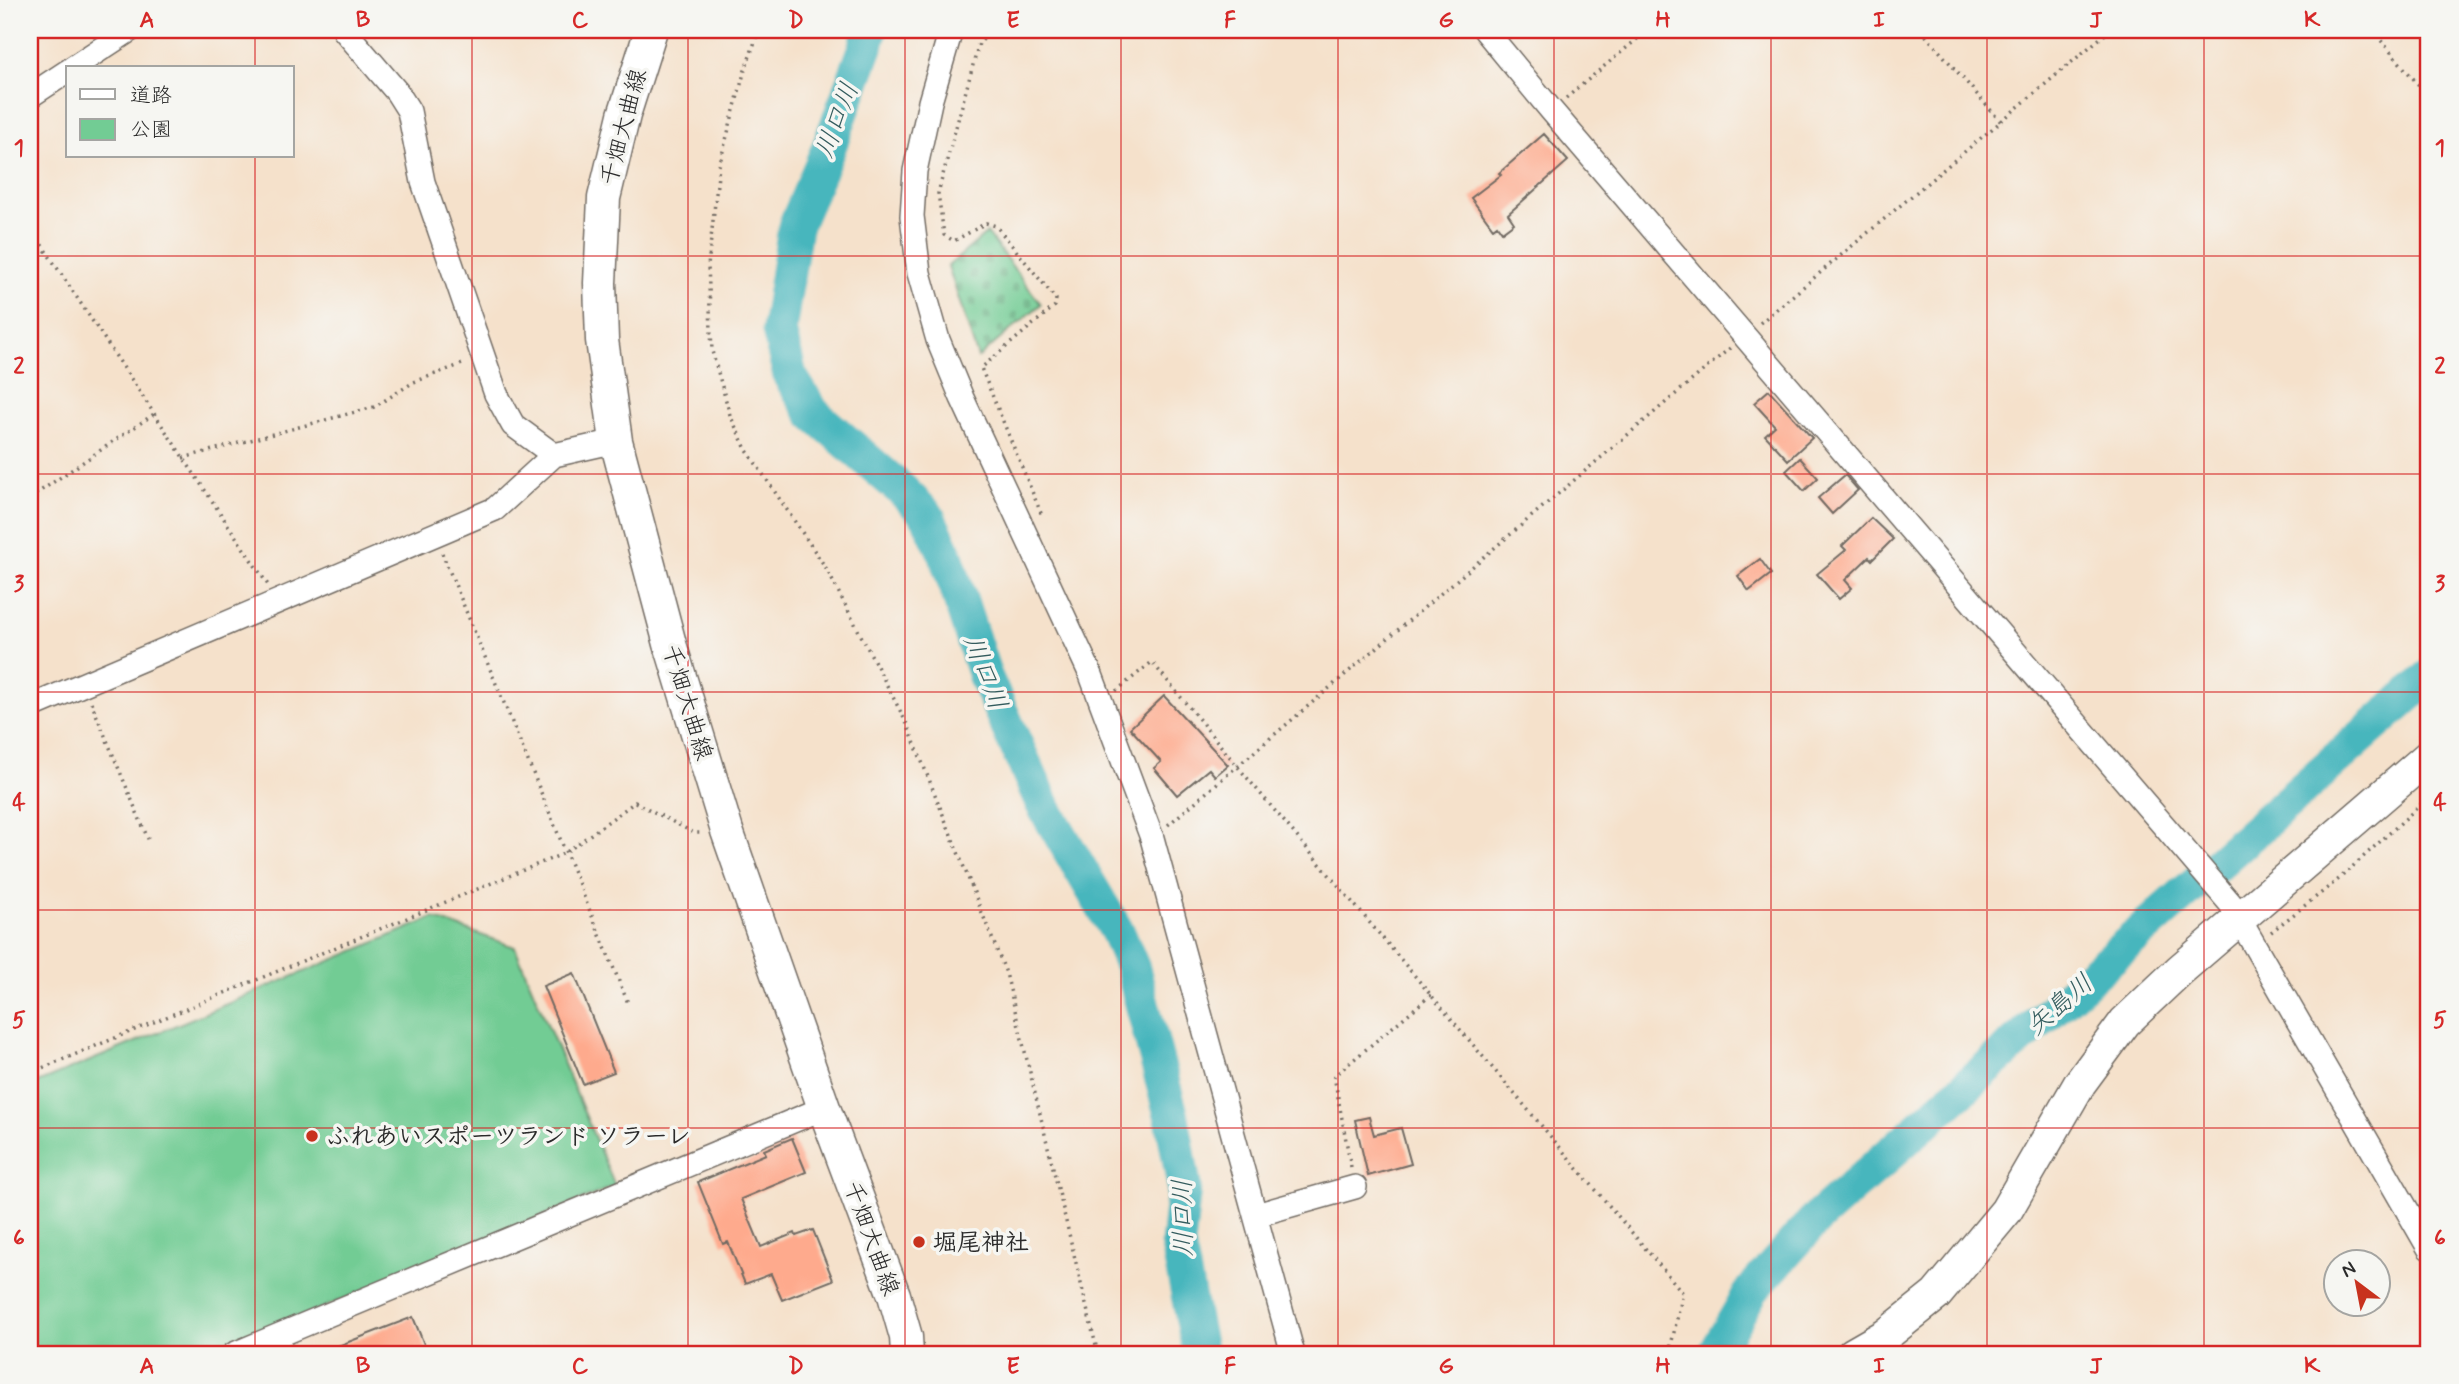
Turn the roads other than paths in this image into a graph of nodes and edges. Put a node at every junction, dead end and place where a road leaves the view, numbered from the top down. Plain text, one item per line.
1 (130, 30) edge
2 (344, 30) edge
3 (651, 30) edge
4 (951, 30) edge
5 (1485, 30) edge
6 (75, 66) edge
7 (66, 72) edge
8 (30, 96) edge
9 (616, 441) junction
10 (554, 455) junction
11 (30, 707) edge
12 (2429, 756) edge
13 (2242, 923) junction
14 (824, 1108) junction
15 (1355, 1186) road end
16 (1256, 1215) junction
17 (2429, 1248) edge
18 (234, 1354) edge
19 (907, 1354) edge
20 (1293, 1354) edge
21 (1853, 1354) edge

1 - 6 street
2 - 10 street
3 - 9 main road, 千畑大曲線
4 - 16 street
5 - 13 street
7 - 8 street
9 - 10 street
9 - 14 main road, 千畑大曲線
10 - 11 street
12 - 13 main road
13 - 17 street
13 - 21 main road
14 - 18 street
14 - 19 main road, 千畑大曲線
15 - 16 street
16 - 20 street

